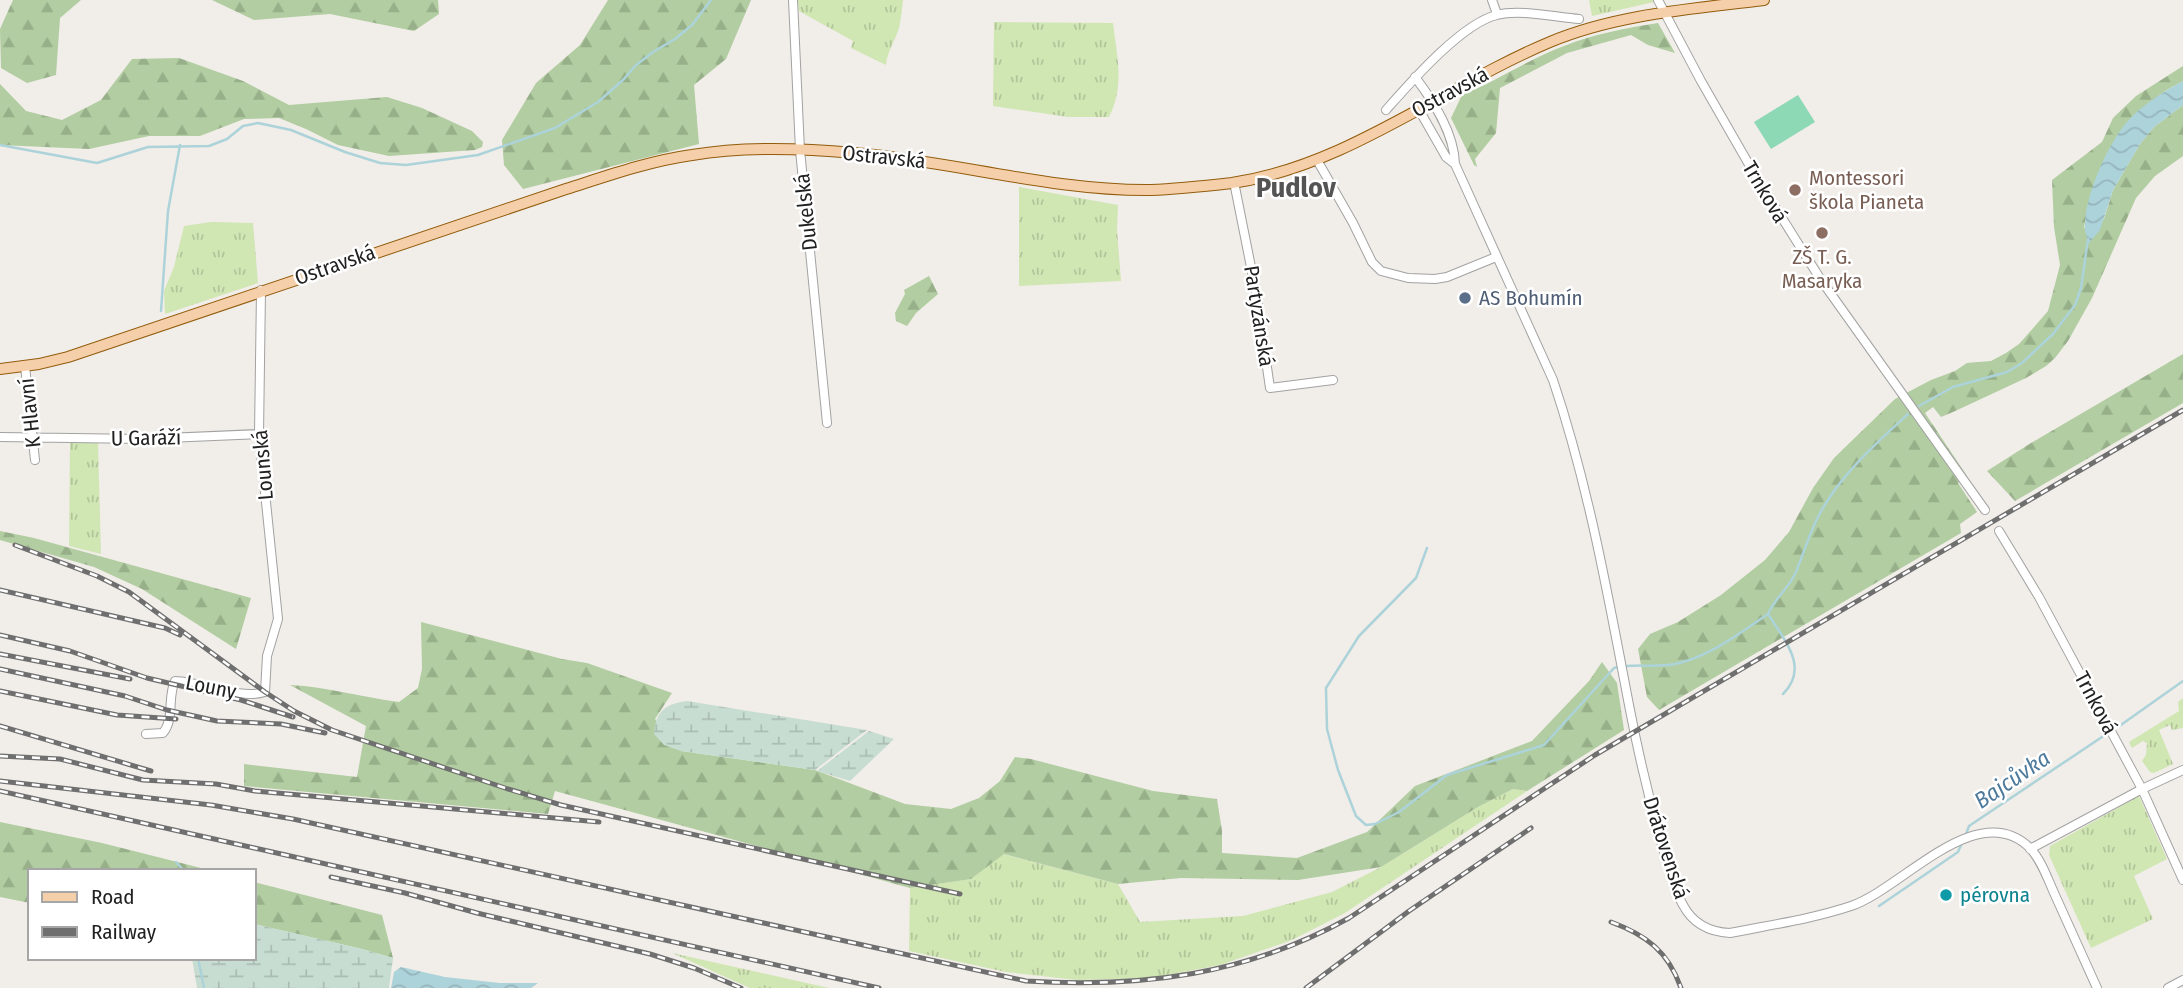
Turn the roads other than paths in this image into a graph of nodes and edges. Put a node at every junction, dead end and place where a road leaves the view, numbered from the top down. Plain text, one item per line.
1 (793, 0) edge
2 (1492, 0) edge
3 (1658, 0) edge
4 (1764, 0) edge
5 (1663, 13) junction
6 (1497, 15) junction
7 (1579, 19) dead end
8 (1415, 77) junction
9 (1433, 100) junction
10 (1418, 108) junction
11 (1386, 110) dead end
12 (800, 150) junction
13 (1317, 160) junction
14 (1455, 164) junction
15 (1234, 182) junction
16 (1496, 257) junction
17 (261, 290) junction
18 (25, 366) junction
19 (0, 369) edge
20 (1333, 380) dead end
21 (827, 423) dead end
22 (259, 434) junction
23 (0, 437) edge
24 (33, 439) junction
25 (34, 460) dead end
26 (1985, 510) dead end
27 (1999, 531) dead end
28 (273, 639) joint
29 (146, 734) dead end
30 (2183, 770) edge
31 (2142, 789) junction
32 (2030, 849) junction
33 (2183, 880) edge
34 (2183, 981) edge
35 (2097, 988) edge
36 (2168, 988) edge

1 - 12 street, Dukelská
2 - 6 street
3 - 5 street, Trnková
4 - 5 main road, Ostravská
5 - 9 main road, Ostravská
5 - 26 street, Trnková
6 - 7 street, Ostravská
6 - 8 street, Ostravská
8 - 9 street, Drátovenská
8 - 11 street, Ostravská
9 - 10 main road, Ostravská
9 - 14 street, Drátovenská
10 - 13 main road, Ostravská
10 - 14 street, Drátovenská
12 - 15 main road, Ostravská
12 - 17 main road, Ostravská
12 - 21 street, Dukelská
13 - 15 main road, Ostravská
13 - 16 street
14 - 16 street, Drátovenská
15 - 20 street, Partyzánská
16 - 32 street, Drátovenská
17 - 18 main road, Ostravská
17 - 22 street, Lounská
18 - 19 main road, Ostravská
18 - 24 street, K Hlavní
22 - 24 street, U Garáží
22 - 28 street, Lounská
23 - 24 street, U Garáží
24 - 25 street, K Hlavní
27 - 31 street, Trnková
28 - 29 street, Louny
30 - 31 street
31 - 32 street
31 - 33 street, Trnková
32 - 35 street
34 - 36 street

